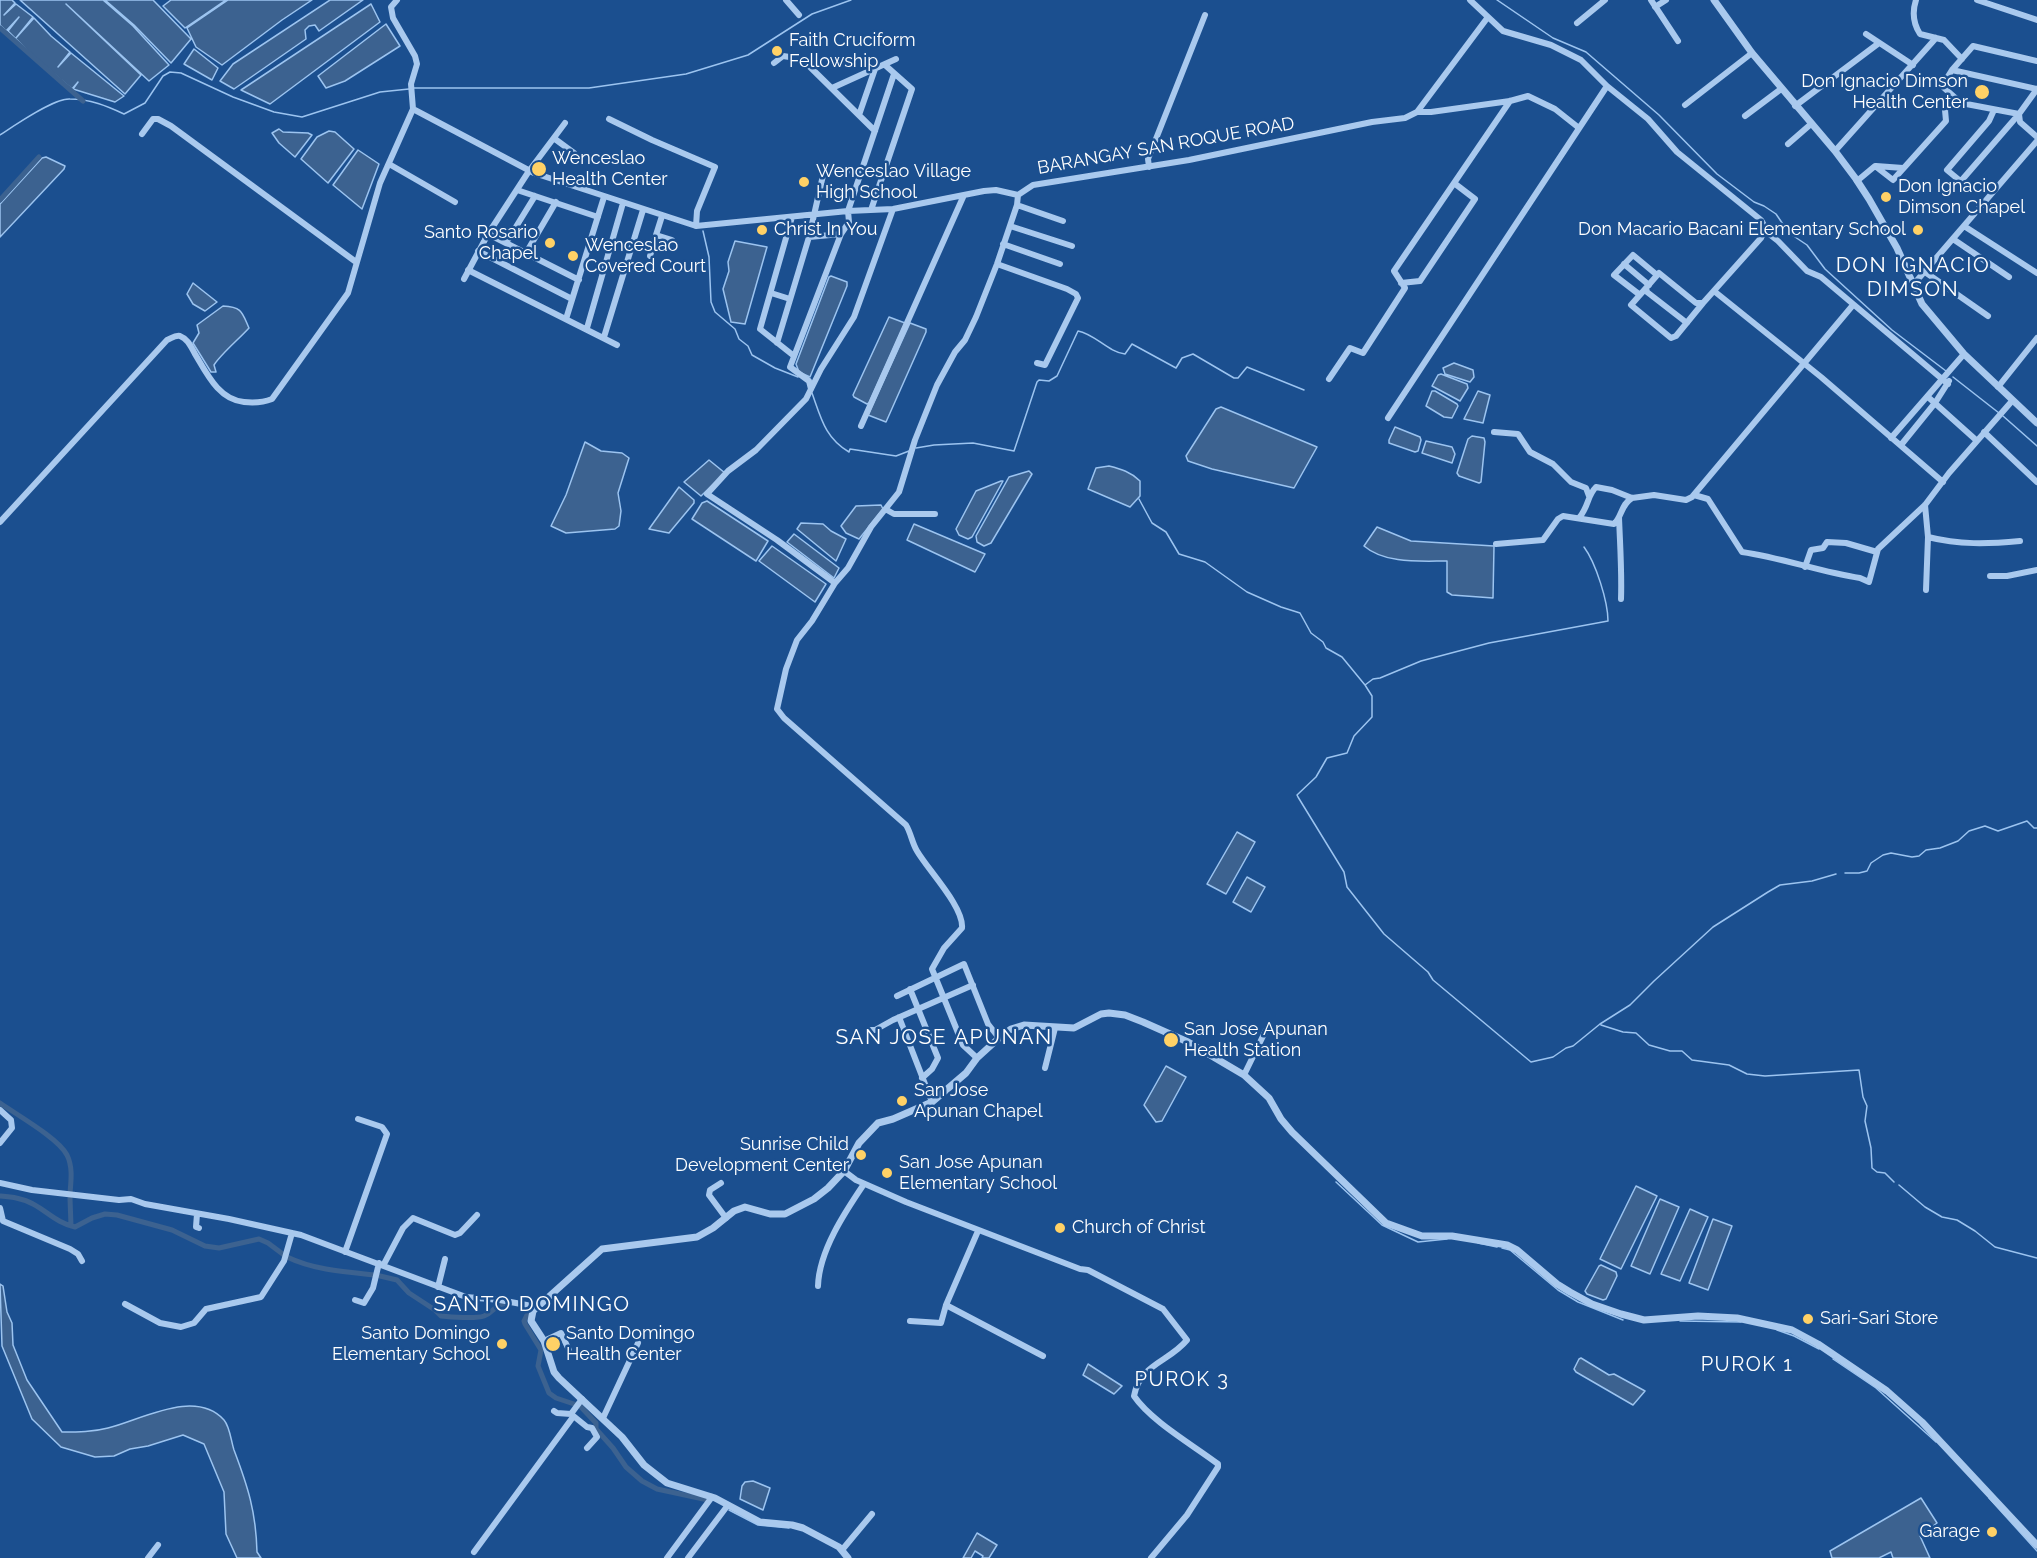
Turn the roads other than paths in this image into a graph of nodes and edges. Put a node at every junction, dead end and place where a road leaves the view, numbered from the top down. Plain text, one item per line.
1 (397, 0) edge
2 (786, 0) edge
3 (1470, 0) edge
4 (1605, 0) edge
5 (1651, 0) edge
6 (1666, 0) edge
7 (1714, 0) edge
8 (1916, 0) edge
9 (1977, 0) edge
10 (1655, 7) junction
11 (799, 15) dead end
12 (1205, 15) dead end
13 (1488, 17) junction
14 (2037, 20) edge
15 (1577, 23) dead end
16 (1866, 34) dead end
17 (1936, 38) junction
18 (1678, 41) dead end
19 (1879, 43) junction
20 (1752, 53) junction
21 (896, 59) dead end
22 (1962, 59) junction
23 (2037, 61) edge
24 (774, 63) dead end
25 (885, 65) junction
26 (1913, 65) junction
27 (875, 69) junction
28 (1952, 70) junction
29 (894, 74) junction
30 (1608, 86) junction
31 (832, 88) junction
32 (1781, 89) junction
33 (2037, 89) edge
34 (1953, 96) junction
35 (1510, 101) junction
36 (1684, 105) dead end
37 (1795, 106) junction
38 (412, 109) junction
39 (1994, 110) junction
40 (1417, 112) junction
41 (2019, 114) junction
42 (859, 115) junction
43 (1744, 116) dead end
44 (609, 119) dead end
45 (565, 123) dead end
46 (1811, 124) junction
47 (1579, 128) junction
48 (875, 131) junction
49 (142, 134) dead end
50 (555, 139) junction
51 (2037, 139) edge
52 (1788, 144) dead end
53 (1835, 152) junction
54 (574, 153) dead end
55 (389, 164) junction
56 (1875, 166) junction
57 (1149, 167) junction
58 (1903, 168) junction
59 (862, 170) junction
60 (530, 171) junction
61 (1857, 181) junction
62 (1961, 181) junction
63 (1454, 183) junction
64 (1970, 189) dead end
65 (517, 190) junction
66 (964, 195) junction
67 (1018, 195) junction
68 (535, 196) junction
69 (604, 197) junction
70 (455, 202) dead end
71 (556, 202) junction
72 (623, 203) junction
73 (1017, 205) junction
74 (893, 209) junction
75 (643, 210) junction
76 (871, 210) junction
77 (848, 211) junction
78 (814, 215) junction
79 (662, 216) junction
80 (598, 217) junction
81 (792, 217) junction
82 (1064, 221) dead end
83 (696, 226) junction
84 (1010, 226) junction
85 (1964, 226) junction
86 (1765, 229) junction
87 (488, 234) junction
88 (841, 234) junction
89 (656, 235) junction
90 (809, 237) junction
91 (1953, 239) junction
92 (672, 240) dead end
93 (506, 243) junction
94 (1003, 244) junction
95 (1072, 246) dead end
96 (478, 251) junction
97 (526, 253) junction
98 (650, 256) dead end
99 (356, 262) junction
100 (997, 264) junction
101 (1060, 264) dead end
102 (1624, 264) junction
103 (468, 270) junction
104 (1925, 272) junction
105 (2037, 273) edge
106 (1657, 274) junction
107 (2009, 277) dead end
108 (464, 279) dead end
109 (579, 280) junction
110 (1401, 283) junction
111 (1913, 285) junction
112 (1647, 287) junction
113 (1714, 291) junction
114 (771, 293) junction
115 (1640, 295) junction
116 (572, 299) junction
117 (790, 299) junction
118 (1702, 303) junction
119 (1853, 304) junction
120 (1988, 316) dead end
121 (566, 319) junction
122 (1687, 323) junction
123 (587, 328) junction
124 (604, 337) junction
125 (2037, 338) edge
126 (777, 343) junction
127 (617, 345) dead end
128 (1964, 354) junction
129 (794, 356) junction
130 (1037, 363) dead end
131 (1803, 364) junction
132 (1950, 372) junction
133 (1941, 378) junction
134 (1329, 379) dead end
135 (1948, 384) junction
136 (1998, 387) junction
137 (811, 390) junction
138 (1928, 397) junction
139 (2012, 401) junction
140 (1935, 403) junction
141 (1388, 418) dead end
142 (2035, 419) edge
143 (861, 426) dead end
144 (1494, 432) dead end
145 (1984, 432) junction
146 (1891, 438) junction
147 (1976, 440) junction
148 (1901, 445) junction
149 (1943, 482) junction
150 (2037, 482) edge
151 (1694, 495) junction
152 (1590, 496) junction
153 (1632, 498) junction
154 (1925, 505) junction
155 (887, 510) junction
156 (935, 514) dead end
157 (1619, 517) junction
158 (1579, 518) junction
159 (0, 522) edge
160 (1928, 537) junction
161 (2020, 541) dead end
162 (1496, 544) dead end
163 (1877, 552) junction
164 (1806, 567) junction
165 (2037, 570) edge
166 (1990, 576) dead end
167 (835, 583) junction
168 (1926, 590) dead end
169 (1621, 599) dead end
170 (936, 978) junction
171 (973, 985) junction
172 (910, 989) junction
173 (897, 996) dead end
174 (944, 998) junction
175 (918, 1009) junction
176 (899, 1017) junction
177 (1055, 1028) junction
178 (871, 1030) dead end
179 (1266, 1030) dead end
180 (999, 1038) junction
181 (977, 1058) junction
182 (1045, 1068) dead end
183 (1244, 1075) junction
184 (922, 1078) junction
185 (932, 1102) junction
186 (0, 1110) edge
187 (358, 1119) dead end
188 (0, 1143) edge
189 (844, 1171) junction
190 (0, 1183) edge
191 (721, 1183) dead end
192 (864, 1184) junction
193 (0, 1208) edge
194 (197, 1214) junction
195 (477, 1215) dead end
196 (726, 1218) junction
197 (199, 1228) dead end
198 (978, 1231) junction
199 (292, 1233) junction
200 (345, 1252) junction
201 (445, 1259) dead end
202 (82, 1261) dead end
203 (382, 1264) junction
204 (818, 1286) dead end
205 (438, 1287) junction
206 (355, 1300) dead end
207 (125, 1304) dead end
208 (946, 1305) junction
209 (537, 1307) junction
210 (910, 1321) dead end
211 (544, 1341) junction
212 (638, 1343) dead end
213 (569, 1350) dead end
214 (1043, 1356) dead end
215 (579, 1403) junction
216 (554, 1411) dead end
217 (572, 1415) junction
218 (603, 1418) junction
219 (587, 1448) dead end
220 (712, 1497) junction
221 (728, 1505) junction
222 (872, 1514) dead end
223 (158, 1545) dead end
224 (2037, 1545) edge
225 (842, 1550) junction
226 (474, 1552) dead end
227 (148, 1558) edge
228 (667, 1558) edge
229 (688, 1558) edge
230 (848, 1558) edge
231 (1151, 1558) edge

1 - 38 street
2 - 11 street
3 - 13 street
4 - 15 street
5 - 10 street
6 - 10 street
7 - 20 street
8 - 17 street
9 - 14 street
10 - 18 street
12 - 57 street
13 - 30 street
13 - 40 street
16 - 19 street
17 - 22 street
17 - 26 street
19 - 26 street
19 - 37 street
20 - 32 street
20 - 36 street
21 - 25 street
22 - 23 street
22 - 28 street
24 - 31 street
25 - 27 street
25 - 29 street
26 - 53 street
27 - 31 street
27 - 42 street
28 - 33 street
28 - 34 street
29 - 48 street
29 - 76 street
30 - 47 street
30 - 86 street
31 - 42 street
32 - 37 street
32 - 43 street
33 - 41 street
34 - 39 street
34 - 58 street
35 - 40 street, BARANGAY SAN ROQUE ROAD
35 - 47 street, BARANGAY SAN ROQUE ROAD
35 - 63 street
37 - 46 street
38 - 55 street
38 - 60 street
39 - 41 street
39 - 62 street
40 - 57 street, BARANGAY SAN ROQUE ROAD
41 - 51 street
41 - 62 street
42 - 48 street
44 - 83 street
45 - 50 street
46 - 52 street
46 - 53 street
47 - 141 street
48 - 59 street
49 - 99 street
50 - 54 street
50 - 60 street
51 - 85 street
53 - 61 street
55 - 70 street
55 - 99 street
56 - 58 street
56 - 58 street
56 - 61 street
57 - 67 street, BARANGAY SAN ROQUE ROAD
59 - 77 street
59 - 78 street
60 - 65 street
60 - 69 street
61 - 111 street
62 - 64 street
63 - 110 street
63 - 110 street
65 - 68 street
65 - 87 street
66 - 67 street
66 - 74 street
66 - 143 street
67 - 73 street, BARANGAY SAN ROQUE ROAD
68 - 71 street
68 - 93 street
69 - 72 street
69 - 80 street
71 - 80 street
71 - 97 street
72 - 75 street
72 - 123 street
73 - 82 street
73 - 84 street, BARANGAY SAN ROQUE ROAD
74 - 76 street
74 - 137 street
75 - 79 street
75 - 124 street
76 - 77 street
77 - 78 street
77 - 88 street
78 - 81 street
78 - 90 street
79 - 83 street
79 - 89 street
80 - 109 street
81 - 83 street
81 - 114 street
84 - 94 street, BARANGAY SAN ROQUE ROAD
84 - 95 street
85 - 91 street
85 - 105 street
86 - 113 street
86 - 119 street
87 - 93 street
87 - 96 street
88 - 90 street
88 - 129 street
89 - 92 street
89 - 98 street
90 - 117 street
91 - 104 street
91 - 107 street
93 - 97 street
94 - 100 street, BARANGAY SAN ROQUE ROAD
94 - 101 street
96 - 103 street
96 - 116 street
97 - 109 street
99 - 159 street
100 - 130 street
100 - 155 street, BARANGAY SAN ROQUE ROAD
102 - 106 street
102 - 112 street
102 - 115 street
103 - 108 street
103 - 121 street
104 - 111 street
104 - 120 street
106 - 112 street
106 - 118 street
109 - 116 street
110 - 134 street
111 - 128 street
112 - 115 street
112 - 122 street
113 - 118 street
113 - 131 street
114 - 117 street
114 - 126 street
115 - 122 street
116 - 121 street
117 - 126 street
118 - 122 street
119 - 131 street
119 - 133 street
121 - 123 street
123 - 124 street
124 - 127 street
125 - 136 street
126 - 129 street
128 - 132 street
128 - 136 street
129 - 137 street
131 - 146 street
131 - 151 street
132 - 133 street
132 - 135 street
133 - 135 street
133 - 138 street
135 - 140 street
136 - 139 street
137 - 167 street
138 - 140 street
138 - 146 street
139 - 142 street
139 - 145 street
140 - 147 street
140 - 148 street
144 - 152 street
145 - 147 street
145 - 150 street
146 - 148 street
147 - 149 street
148 - 149 street
149 - 154 street
151 - 153 street
151 - 164 street
152 - 153 street
152 - 158 street
153 - 157 street
154 - 160 street
154 - 163 street
155 - 156 street
155 - 167 street, BARANGAY SAN ROQUE ROAD
157 - 158 street
157 - 169 street
158 - 162 street
160 - 161 street
160 - 168 street
163 - 164 street
163 - 164 street
165 - 166 street
167 - 170 street, BARANGAY SAN ROQUE ROAD
170 - 171 street
170 - 172 street
170 - 174 street
171 - 174 street
171 - 180 street
172 - 173 street
172 - 175 street
174 - 175 street
174 - 181 street
175 - 176 street
175 - 184 street
176 - 178 street
176 - 184 street
177 - 180 street
177 - 182 street
177 - 183 street
179 - 183 street
180 - 181 street
181 - 185 street
183 - 224 street
184 - 185 street
185 - 189 street
186 - 188 street
187 - 200 street
189 - 192 street
189 - 196 street
190 - 194 street
191 - 196 street
192 - 198 street
192 - 204 street
193 - 202 street
194 - 197 street
194 - 199 street
195 - 203 street
196 - 209 street
198 - 208 street
198 - 231 street
199 - 200 street
199 - 207 street
200 - 203 street
201 - 205 street
203 - 205 street
203 - 206 street
205 - 209 street
208 - 210 street
208 - 214 street
209 - 211 street
211 - 213 street
211 - 215 street
212 - 218 street
215 - 217 street
215 - 218 street
216 - 217 street
217 - 219 street
217 - 226 street
218 - 220 street
220 - 221 street
220 - 228 street
221 - 225 street
221 - 229 street
222 - 225 street
223 - 227 street
225 - 230 street

